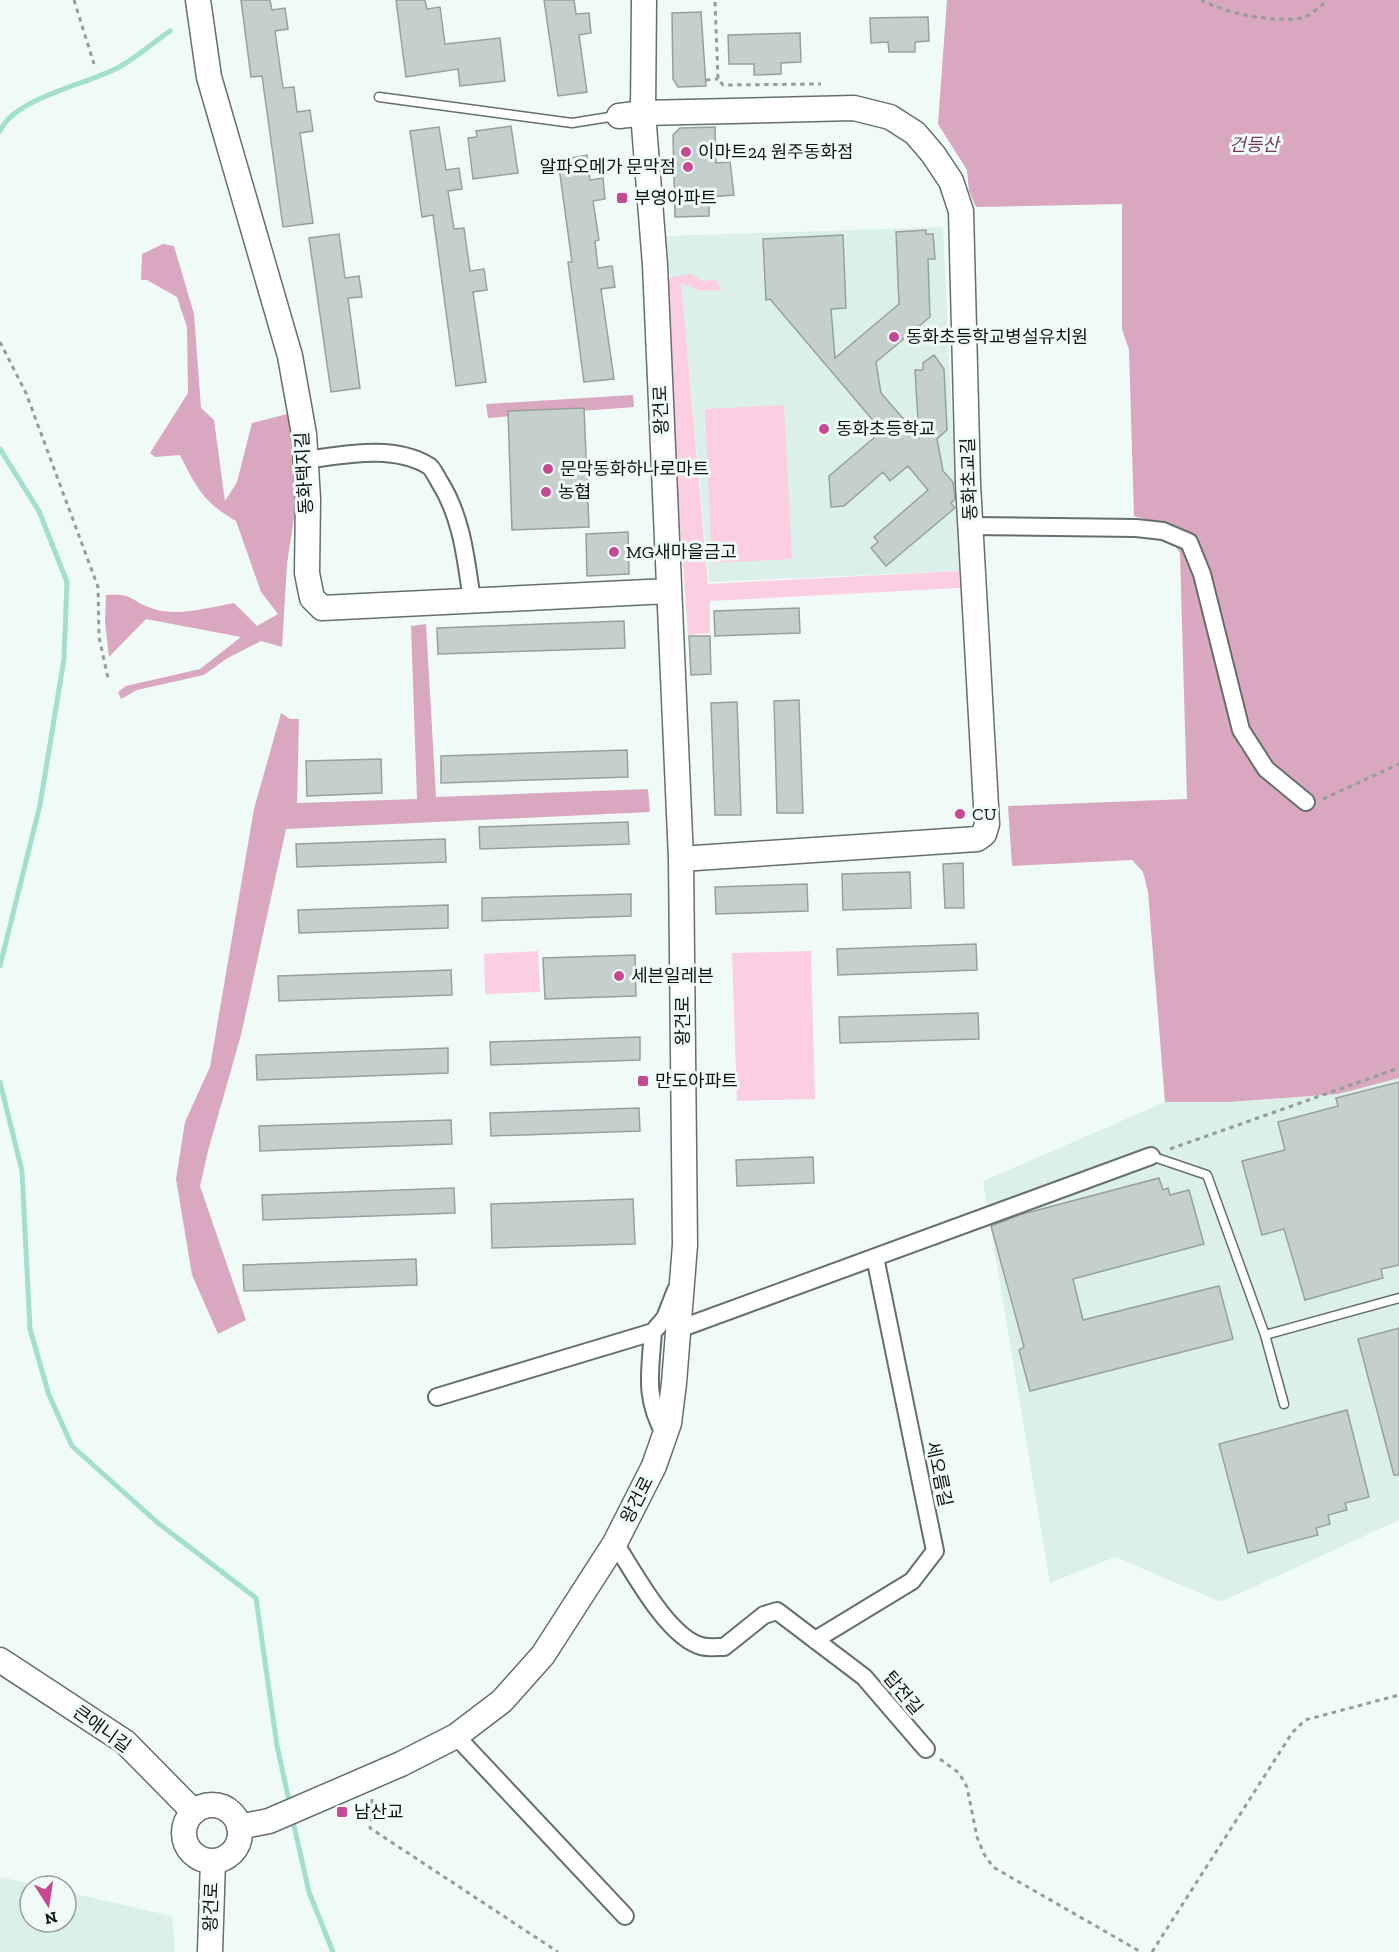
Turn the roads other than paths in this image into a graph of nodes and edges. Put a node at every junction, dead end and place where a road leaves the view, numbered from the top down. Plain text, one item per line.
1 (198, 0) edge
2 (644, 0) edge
3 (380, 98) dead end
4 (644, 113) junction
5 (619, 116) joint
6 (305, 460) junction
7 (970, 526) junction
8 (668, 591) junction
9 (472, 600) junction
10 (1306, 802) road end
11 (681, 859) junction
12 (1151, 1156) joint
13 (875, 1257) junction
14 (683, 1275) junction
15 (1399, 1298) edge
16 (679, 1329) junction
17 (653, 1332) junction
18 (1265, 1335) junction
19 (437, 1397) dead end
20 (1284, 1404) dead end
21 (664, 1435) junction
22 (615, 1544) junction
23 (814, 1640) junction
24 (0, 1660) edge
25 (456, 1736) junction
26 (926, 1749) road end
27 (194, 1812) junction
28 (239, 1827) junction
29 (213, 1862) junction
30 (625, 1916) dead end
31 (210, 1952) edge

1 - 6 street, 동화택지길
2 - 4 street, 왕건로
3 - 5 lane
4 - 5 street, 동화초교길
4 - 7 street, 동화초교길
4 - 8 street, 왕건로
6 - 9 street
6 - 9 street, 동화택지길
7 - 10 street
7 - 11 street, 동화초교길
8 - 9 street, 동화택지길
8 - 11 street, 왕건로
11 - 14 street, 왕건로
12 - 13 street
12 - 18 lane
13 - 16 street
13 - 23 street, 세오름길
14 - 16 street, 왕건로
14 - 17 street
15 - 18 lane
16 - 21 street, 왕건로
17 - 19 street
17 - 21 street
18 - 20 lane
21 - 22 street, 왕건로
22 - 23 street, 탑전길
22 - 25 street, 왕건로
23 - 26 street, 탑전길
24 - 27 street, 큰애니길
25 - 28 street, 왕건로
25 - 30 street
27 - 28 street
27 - 29 street
28 - 29 street
29 - 31 street, 왕건로

